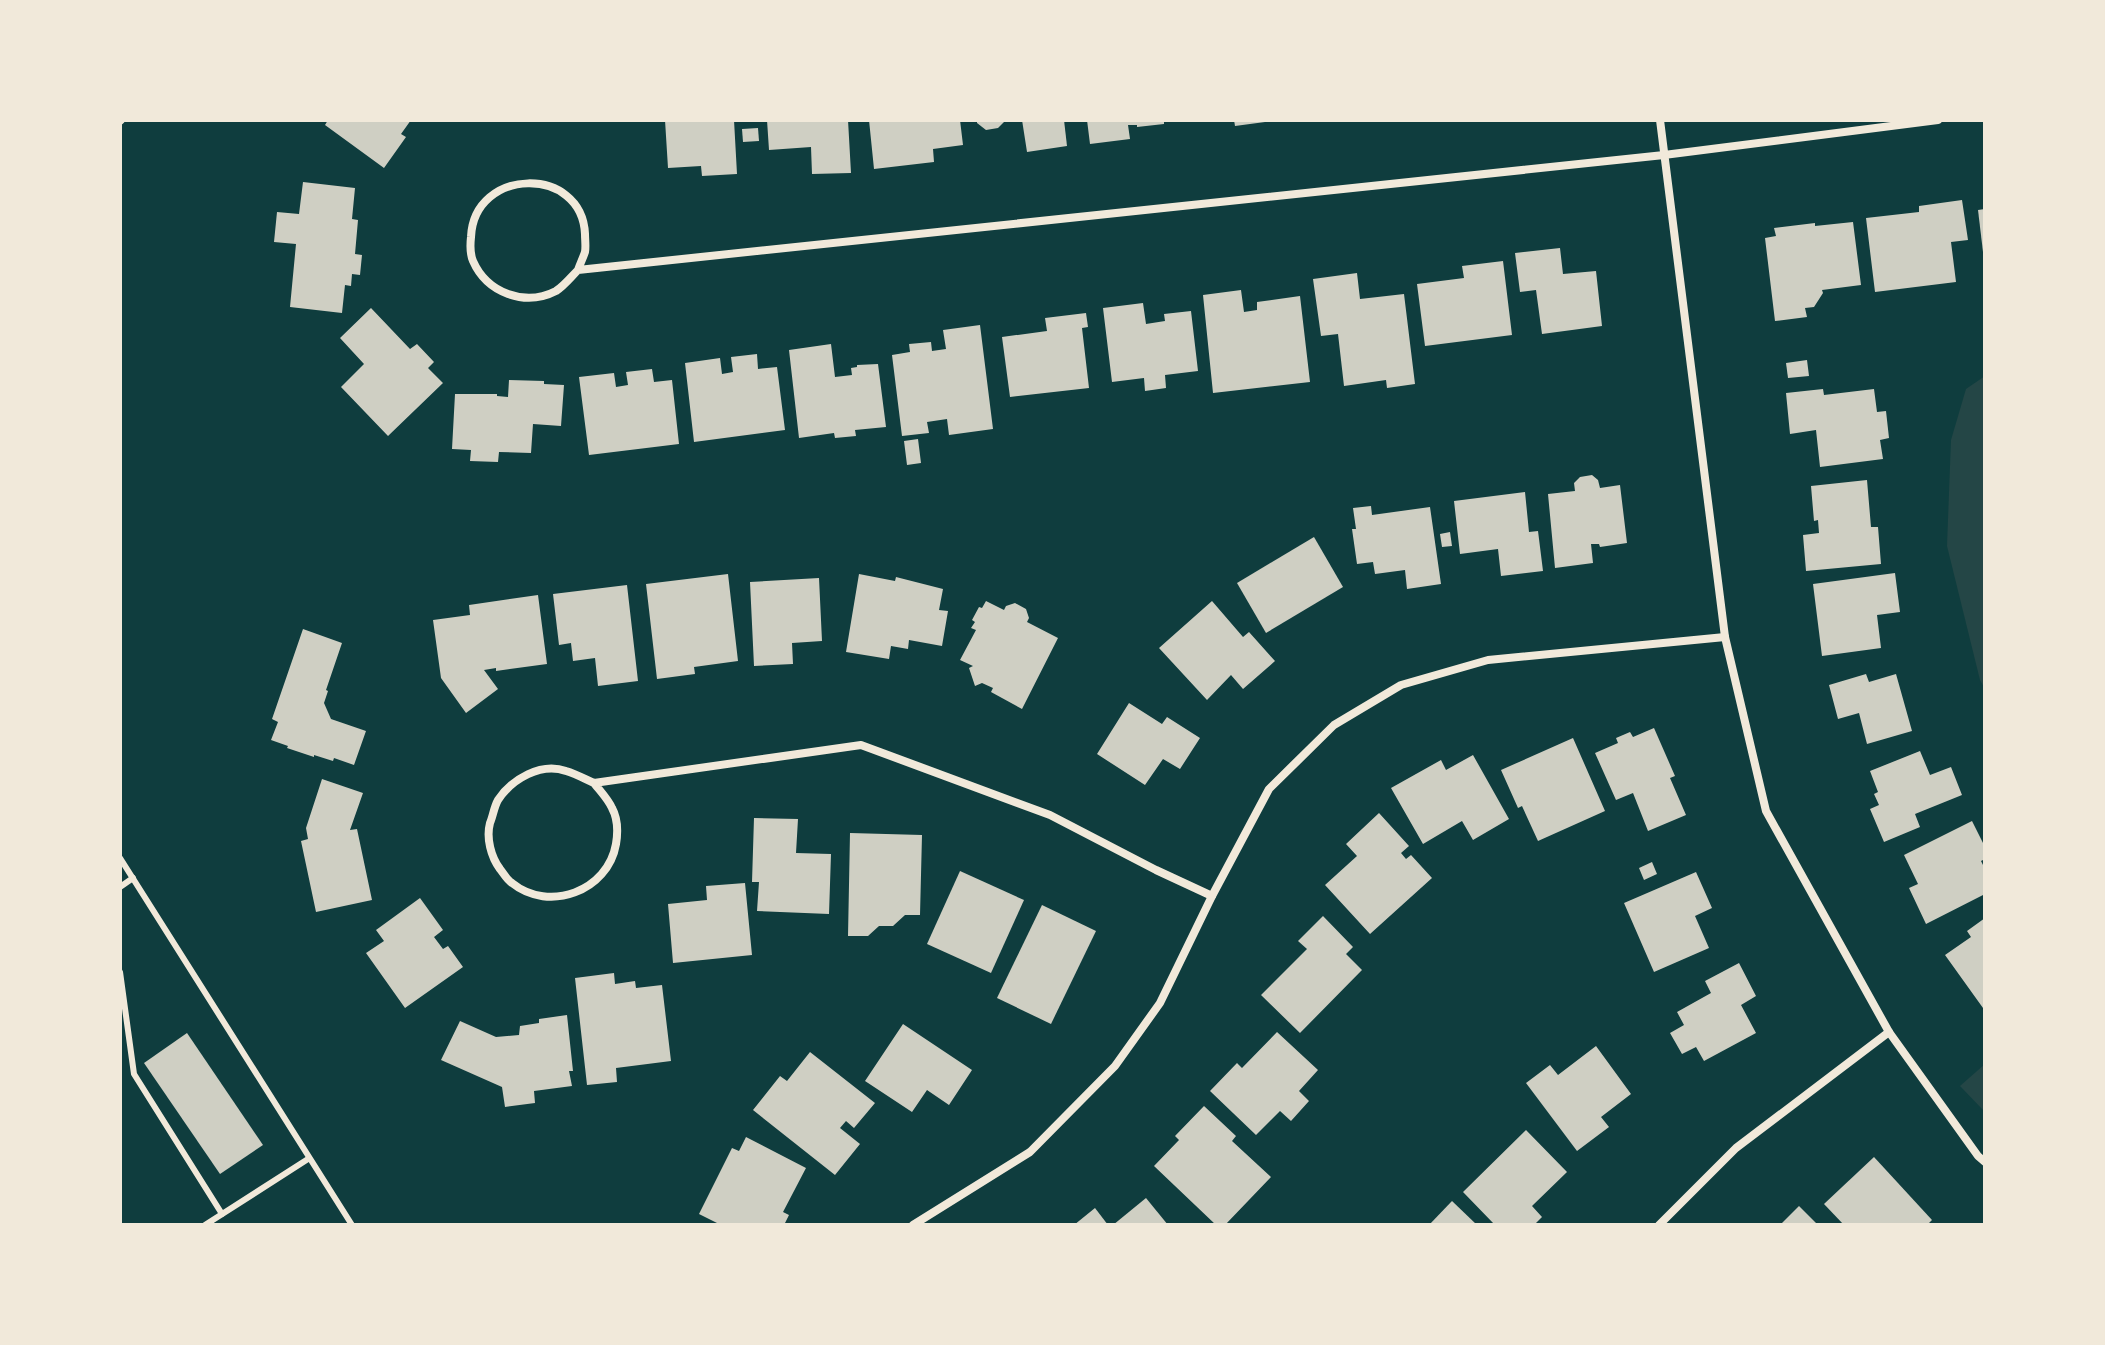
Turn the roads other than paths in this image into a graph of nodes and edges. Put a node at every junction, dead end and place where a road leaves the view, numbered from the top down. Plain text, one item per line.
1 (1660, 120) edge
2 (1938, 120) edge
3 (1664, 155) junction
4 (578, 270) junction
5 (1725, 637) junction
6 (594, 783) junction
7 (120, 858) edge
8 (133, 878) junction
9 (120, 887) edge
10 (1212, 896) junction
11 (120, 972) edge
12 (1889, 1032) junction
13 (308, 1159) junction
14 (1985, 1162) edge
15 (222, 1214) junction
16 (205, 1225) edge
17 (352, 1225) edge
18 (913, 1225) edge
19 (1659, 1225) edge

1 - 3 street
2 - 3 street
3 - 4 street
3 - 5 street
4 - 4 street
5 - 10 street
5 - 12 street
6 - 6 street
6 - 10 street
7 - 8 lane
8 - 9 lane
8 - 13 lane
10 - 18 street
11 - 15 lane
12 - 14 street
12 - 19 street
13 - 15 lane
13 - 17 lane
15 - 16 lane

